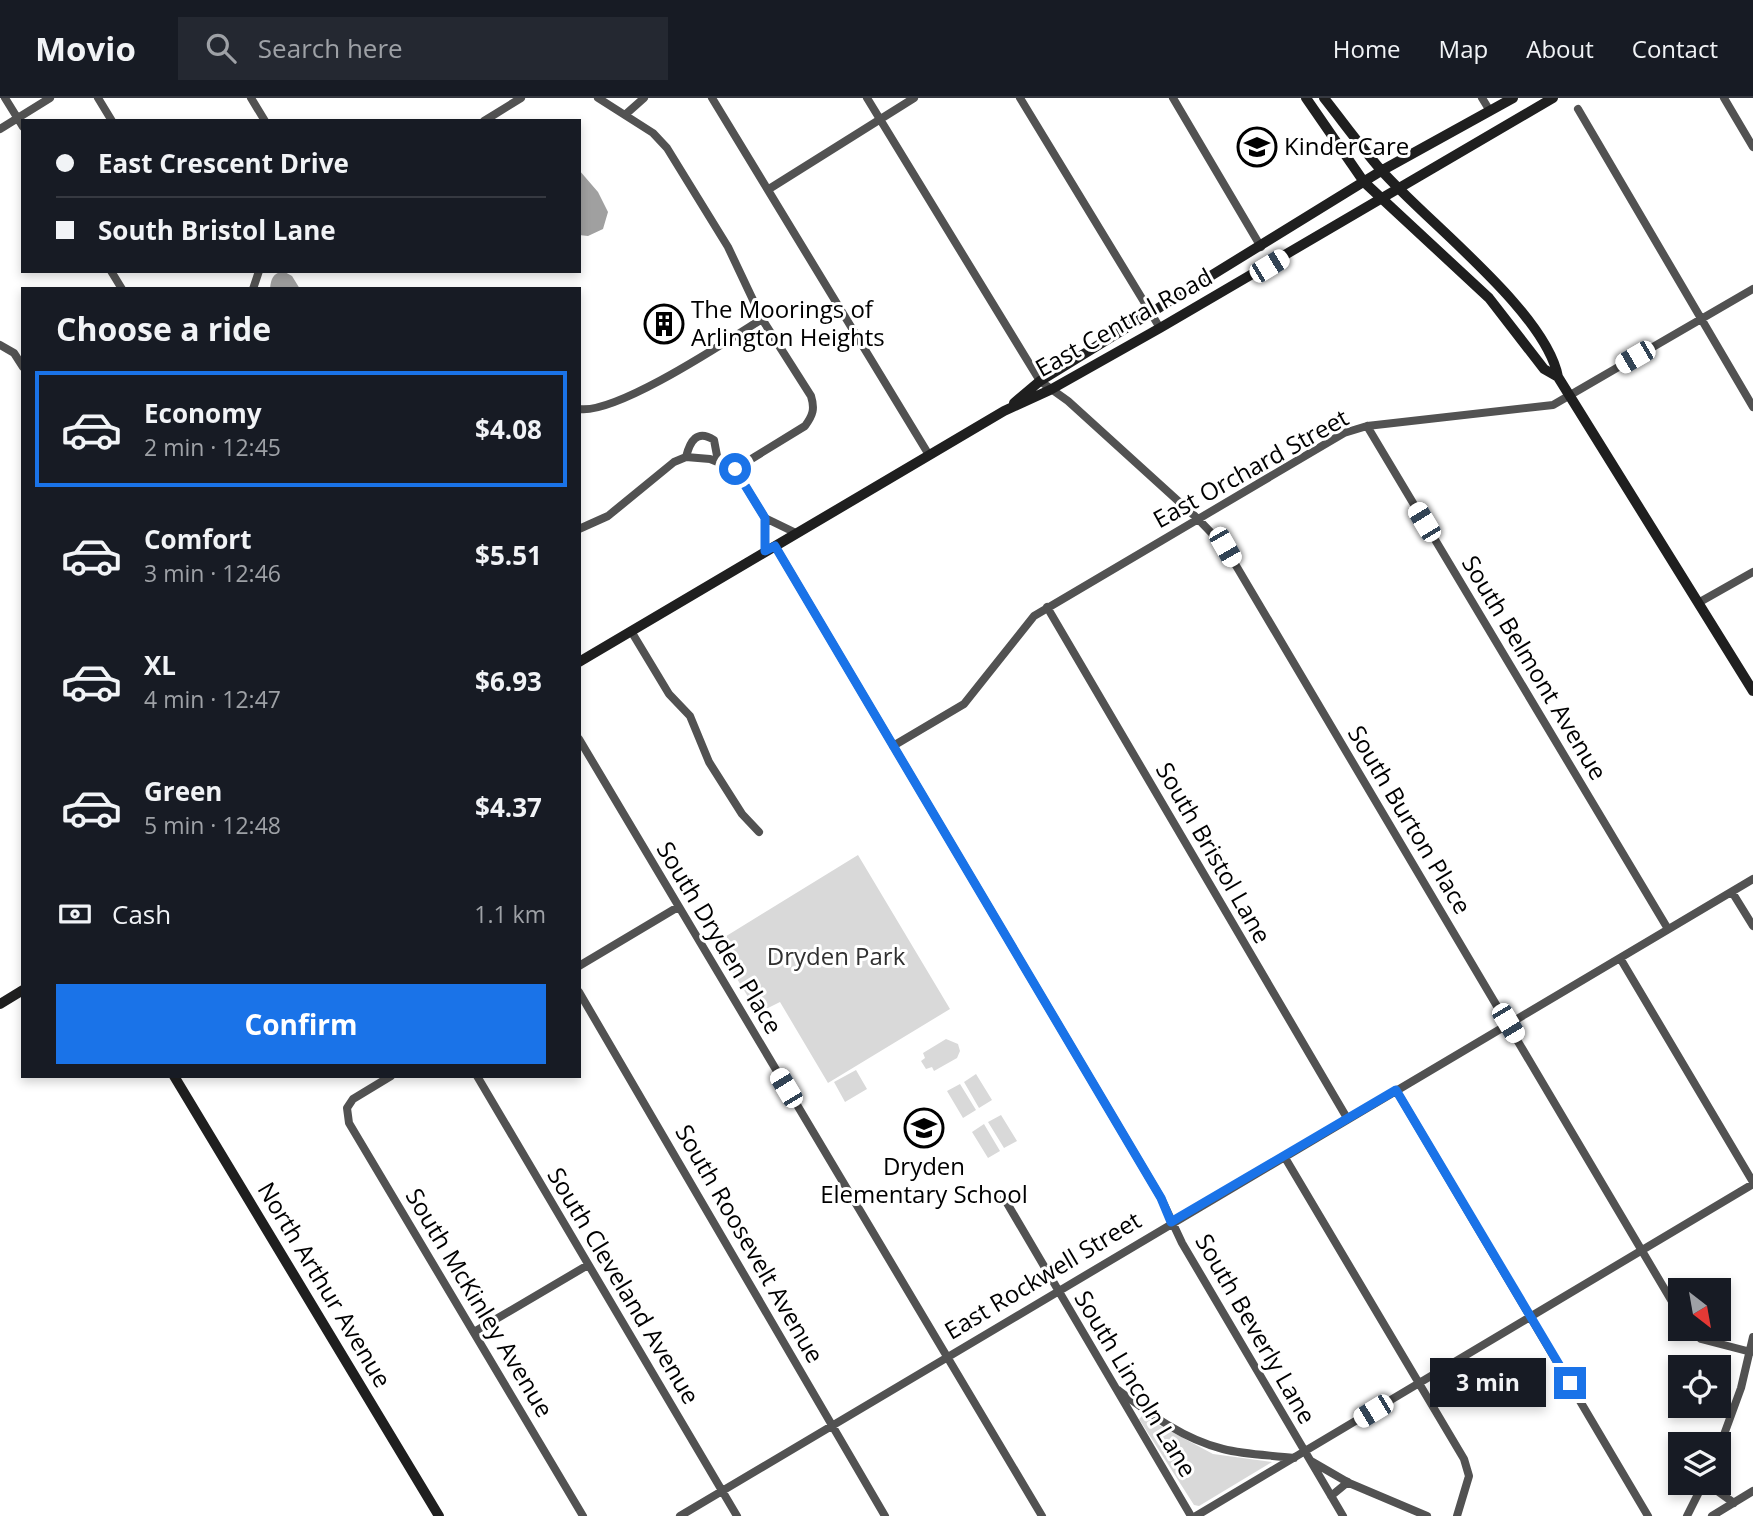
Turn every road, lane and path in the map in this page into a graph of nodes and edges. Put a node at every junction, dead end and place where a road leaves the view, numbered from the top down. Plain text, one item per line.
1 (5, 98) edge
2 (50, 98) edge
3 (98, 98) edge
4 (251, 98) edge
5 (521, 98) edge
6 (598, 98) edge
7 (645, 98) edge
8 (712, 98) edge
9 (867, 98) edge
10 (914, 98) edge
11 (1020, 98) edge
12 (1173, 98) edge
13 (1306, 98) edge
14 (1324, 98) edge
15 (1482, 98) edge
16 (1513, 98) edge
17 (1553, 98) edge
18 (1724, 98) edge
19 (1578, 109) dead end
20 (1490, 111) junction
21 (626, 114) junction
22 (17, 117) junction
23 (111, 119) edge
24 (264, 119) edge
25 (487, 119) edge
26 (880, 119) junction
27 (21, 124) edge
28 (0, 129) edge
29 (1753, 147) edge
30 (1381, 171) junction
31 (1364, 181) junction
32 (769, 189) junction
33 (1400, 189) junction
34 (1382, 200) junction
35 (1261, 247) junction
36 (1753, 289) edge
37 (1151, 314) junction
38 (762, 319) junction
39 (1701, 320) junction
40 (1160, 328) junction
41 (0, 345) edge
42 (21, 364) edge
43 (1558, 377) junction
44 (1040, 381) junction
45 (1050, 390) junction
46 (1569, 395) junction
47 (1753, 407) edge
48 (581, 409) edge
49 (1004, 411) junction
50 (1367, 426) junction
51 (929, 455) junction
52 (686, 457) junction
53 (718, 461) junction
54 (735, 469) junction
55 (765, 518) junction
56 (1198, 519) junction
57 (581, 528) edge
58 (796, 533) junction
59 (770, 549) junction
60 (1753, 572) edge
61 (1698, 603) junction
62 (1047, 607) junction
63 (631, 631) junction
64 (581, 661) edge
65 (1753, 691) edge
66 (581, 743) edge
67 (892, 746) junction
68 (759, 832) dead end
69 (1753, 879) edge
70 (1732, 891) junction
71 (678, 907) junction
72 (1753, 926) edge
73 (1668, 929) junction
74 (1620, 958) junction
75 (581, 964) edge
76 (21, 991) edge
77 (581, 995) edge
78 (0, 1004) edge
79 (1508, 1023) junction
80 (175, 1078) edge
81 (388, 1078) edge
82 (478, 1078) edge
83 (1396, 1090) junction
84 (1347, 1118) junction
85 (1284, 1156) junction
86 (1753, 1183) edge
87 (1004, 1198) dead end
88 (1171, 1222) junction
89 (1643, 1250) junction
90 (588, 1265) junction
91 (1057, 1290) junction
92 (1668, 1294) edge
93 (1530, 1317) junction
94 (474, 1332) junction
95 (1753, 1337) edge
96 (1709, 1341) edge
97 (1751, 1352) junction
98 (947, 1357) junction
99 (1418, 1384) junction
100 (1115, 1388) junction
101 (832, 1426) junction
102 (1724, 1432) edge
103 (1304, 1451) junction
104 (1293, 1458) junction
105 (1310, 1461) junction
106 (1348, 1482) junction
107 (722, 1491) junction
108 (1753, 1491) edge
109 (1698, 1495) edge
110 (1723, 1495) edge
111 (1331, 1496) junction
112 (1734, 1503) junction
113 (439, 1516) edge
114 (583, 1516) edge
115 (680, 1516) edge
116 (737, 1516) edge
117 (885, 1516) edge
118 (1042, 1516) edge
119 (1193, 1516) edge
120 (1343, 1516) edge
121 (1427, 1516) edge
122 (1457, 1516) edge
123 (1648, 1516) edge
124 (1687, 1516) edge
125 (1712, 1516) edge

1 - 22 street
2 - 22 street
3 - 23 street
4 - 24 street
5 - 25 street
6 - 21 street
7 - 21 street
8 - 32 street
9 - 26 street, South Burton Place
10 - 26 street
11 - 37 street
12 - 35 street
13 - 31 main road
14 - 30 main road
15 - 20 street
16 - 20 main road, East Central Road
17 - 33 main road, East Central Road
18 - 29 street
19 - 39 street
20 - 30 main road, East Central Road
21 - 38 street
22 - 27 street
22 - 28 street
26 - 32 street
26 - 44 street, South Burton Place
30 - 31 main road, East Central Road
30 - 33 main road
31 - 34 main road
31 - 35 main road, East Central Road
32 - 51 street
33 - 34 main road, East Central Road
33 - 43 main road
34 - 40 main road, East Central Road
34 - 43 main road
35 - 37 main road, East Central Road
36 - 39 street, East Orchard Street
37 - 40 street
37 - 44 main road, East Central Road
38 - 48 street
38 - 54 street
39 - 46 street, East Orchard Street
39 - 47 street
40 - 45 main road, East Central Road
41 - 42 street
43 - 46 main road
44 - 45 street, South Burton Place
44 - 49 main road, East Central Road
45 - 49 main road, East Central Road
45 - 56 street, South Burton Place
46 - 50 street, East Orchard Street
46 - 61 main road
49 - 51 main road, East Central Road
50 - 56 street, East Orchard Street
50 - 73 street, South Belmont Avenue
51 - 58 main road, East Central Road
52 - 53 street
52 - 53 street
52 - 57 street
53 - 54 street
54 - 55 street
55 - 58 street
55 - 59 street
56 - 62 street, East Orchard Street
56 - 79 street, South Burton Place
58 - 59 main road, East Central Road
59 - 63 main road, East Central Road
59 - 67 street, South Beverly Lane
60 - 61 street
61 - 65 main road
62 - 67 street, East Orchard Street
62 - 84 street, South Bristol Lane
63 - 64 main road, East Central Road
63 - 68 street
66 - 71 street, South Dryden Place
67 - 88 street, South Beverly Lane
69 - 70 street, East Rockwell Street
70 - 72 street
70 - 73 street, East Rockwell Street
71 - 75 street
71 - 98 street, South Dryden Place
73 - 74 street, East Rockwell Street
74 - 79 street, East Rockwell Street
74 - 86 street
76 - 78 main road
77 - 101 street, South Roosevelt Avenue
79 - 83 street, East Rockwell Street
79 - 89 street, South Burton Place
80 - 113 main road, North Arthur Avenue
81 - 94 street, South McKinley Avenue
82 - 90 street, South Cleveland Avenue
83 - 84 street, East Rockwell Street
83 - 93 street
84 - 85 street, East Rockwell Street
85 - 88 street, East Rockwell Street
85 - 99 street
86 - 89 street
87 - 91 street, South Lincoln Lane
88 - 91 street, East Rockwell Street
88 - 103 street, South Beverly Lane
89 - 92 street, South Burton Place
89 - 93 street
90 - 94 street
90 - 107 street, South Cleveland Avenue
91 - 98 street, East Rockwell Street
91 - 100 street, South Lincoln Lane
93 - 99 street
93 - 123 street
94 - 114 street, South McKinley Avenue
95 - 97 street
96 - 97 street
97 - 102 street
98 - 101 street, East Rockwell Street
98 - 118 street, South Dryden Place
99 - 103 street
99 - 122 street
100 - 104 street
100 - 119 street, South Lincoln Lane
101 - 107 street, East Rockwell Street
101 - 117 street, South Roosevelt Avenue
103 - 104 street
103 - 105 street, South Beverly Lane
104 - 105 street
104 - 119 street
105 - 106 street
105 - 111 street, South Beverly Lane
106 - 111 street
106 - 121 street
107 - 115 street, East Rockwell Street
107 - 116 street, South Cleveland Avenue
108 - 112 street
109 - 124 street
110 - 112 street
111 - 120 street, South Beverly Lane
112 - 125 street

